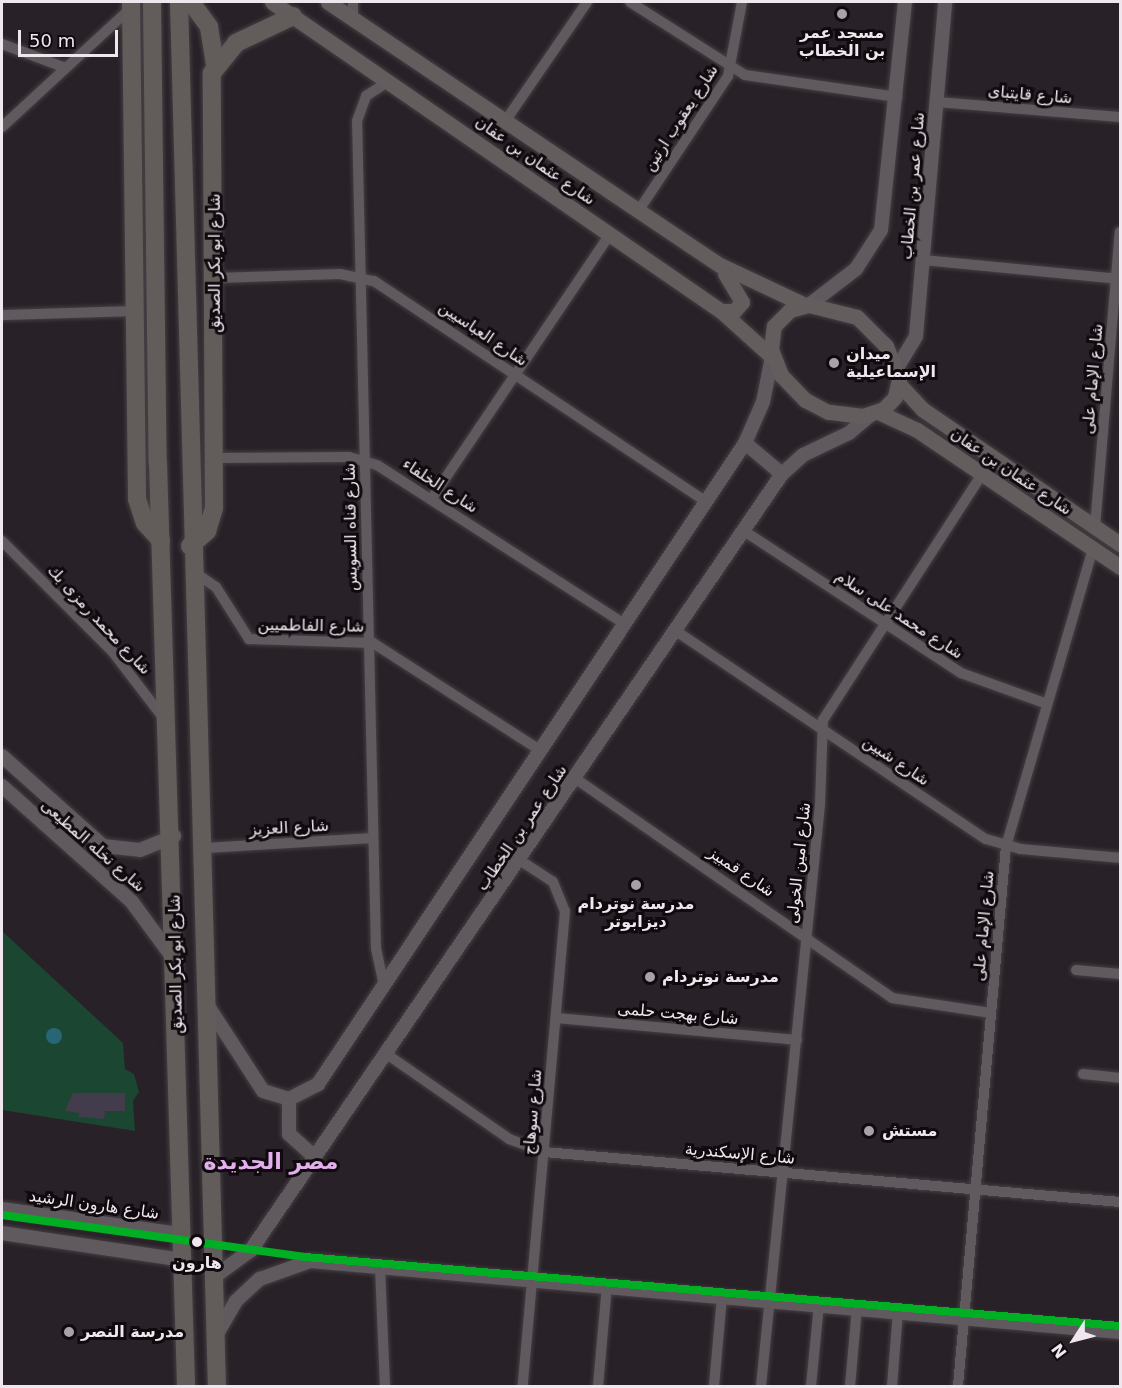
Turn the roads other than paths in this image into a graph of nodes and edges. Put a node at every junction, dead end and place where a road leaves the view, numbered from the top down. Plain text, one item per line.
1 (152, 2) edge
2 (178, 2) edge
3 (191, 2) edge
4 (272, 2) edge
5 (327, 2) edge
6 (353, 2) edge
7 (587, 2) edge
8 (630, 2) edge
9 (742, 2) edge
10 (905, 2) edge
11 (945, 2) edge
12 (134, 4) edge
13 (293, 16) junction
14 (353, 19) junction
15 (2, 44) edge
16 (215, 63) junction
17 (66, 68) junction
18 (731, 69) junction
19 (389, 81) junction
20 (897, 97) junction
21 (936, 102) junction
22 (1120, 117) edge
23 (506, 120) junction
24 (2, 127) edge
25 (639, 210) junction
26 (1120, 232) edge
27 (610, 234) junction
28 (712, 260) junction
29 (923, 260) junction
30 (360, 276) junction
31 (216, 278) junction
32 (1118, 279) edge
33 (807, 305) junction
34 (138, 311) junction
35 (721, 311) junction
36 (2, 315) edge
37 (772, 357) junction
38 (897, 368) junction
39 (516, 374) junction
40 (899, 384) junction
41 (875, 413) junction
42 (745, 443) junction
43 (213, 458) junction
44 (364, 460) junction
45 (782, 474) junction
46 (982, 474) junction
47 (432, 498) junction
48 (707, 502) junction
49 (1095, 527) junction
50 (744, 531) junction
51 (2, 541) edge
52 (161, 541) junction
53 (1120, 544) edge
54 (190, 546) junction
55 (1093, 549) junction
56 (1120, 567) edge
57 (192, 571) junction
58 (883, 622) junction
59 (625, 624) junction
60 (676, 631) junction
61 (368, 642) junction
62 (1047, 704) junction
63 (169, 725) junction
64 (822, 729) junction
65 (541, 751) junction
66 (2, 756) edge
67 (576, 779) junction
68 (2, 786) edge
69 (174, 836) junction
70 (373, 838) junction
71 (1006, 846) junction
72 (206, 848) junction
73 (1120, 858) edge
74 (521, 861) junction
75 (807, 941) junction
76 (176, 965) junction
77 (1076, 970) dead end
78 (1120, 974) edge
79 (384, 986) junction
80 (208, 1006) junction
81 (991, 1013) junction
82 (556, 1018) junction
83 (797, 1040) junction
84 (385, 1053) junction
85 (1083, 1074) dead end
86 (1120, 1078) edge
87 (289, 1098) junction
88 (544, 1152) junction
89 (312, 1155) junction
90 (784, 1173) junction
91 (975, 1189) junction
92 (1120, 1202) edge
93 (2, 1209) edge
94 (2, 1233) edge
95 (181, 1234) junction
96 (182, 1260) junction
97 (380, 1267) junction
98 (214, 1277) junction
99 (533, 1279) junction
100 (607, 1286) junction
101 (722, 1296) junction
102 (769, 1300) junction
103 (819, 1305) junction
104 (857, 1308) junction
105 (898, 1312) junction
106 (964, 1318) junction
107 (1120, 1332) edge
108 (216, 1339) junction
109 (186, 1386) edge
110 (217, 1386) edge
111 (385, 1386) edge
112 (523, 1386) edge
113 (597, 1386) edge
114 (714, 1386) edge
115 (761, 1386) edge
116 (811, 1386) edge
117 (850, 1386) edge
118 (892, 1386) edge
119 (958, 1386) edge

1 - 52 main road, شارع ابو بكر الصديق
2 - 54 main road, شارع ابو بكر الصديق
3 - 16 main road, شارع ابو بكر الصديق
4 - 13 main road, شارع عثمان بن عفان
5 - 14 main road, شارع عثمان بن عفان
6 - 14 street
7 - 23 street
8 - 18 street
9 - 18 street, شارع يعقوب ارتين
10 - 20 street, شارع عمر بن الخطاب
11 - 21 street, شارع عمر بن الخطاب
12 - 17 street
12 - 34 main road
13 - 16 main road
13 - 19 main road, شارع عثمان بن عفان
14 - 23 main road, شارع عثمان بن عفان
15 - 17 street
16 - 31 main road, شارع ابو بكر الصديق
17 - 24 street
18 - 20 street
18 - 25 street, شارع يعقوب ارتين
19 - 27 main road, شارع عثمان بن عفان
19 - 30 street, شارع قناه السويس
20 - 33 street, شارع عمر بن الخطاب
21 - 22 street, شارع قايتباى
21 - 29 street, شارع عمر بن الخطاب
23 - 25 main road, شارع عثمان بن عفان
25 - 28 main road, شارع عثمان بن عفان
26 - 32 street, شارع الإمام على
27 - 35 main road, شارع عثمان بن عفان
27 - 39 street
28 - 33 main road, شارع عثمان بن عفان
28 - 35 main road
29 - 32 street
29 - 38 street, شارع عمر بن الخطاب
30 - 31 street, شارع العباسيين
30 - 39 street, شارع العباسيين
30 - 44 street, شارع قناه السويس
31 - 43 main road, شارع ابو بكر الصديق
32 - 49 street, شارع الإمام على
33 - 37 main road
33 - 38 main road
34 - 36 street
34 - 52 main road
35 - 37 main road, شارع عثمان بن عفان
37 - 41 main road
37 - 42 street, شارع عمر بن الخطاب
38 - 40 main road
39 - 47 street
39 - 48 street, شارع العباسيين
40 - 41 main road
40 - 49 main road, شارع عثمان بن عفان
41 - 45 street, شارع عمر بن الخطاب
41 - 46 main road, شارع عثمان بن عفان
42 - 45 street
42 - 48 street, شارع عمر بن الخطاب
43 - 44 street, شارع الخلفاء
43 - 54 main road, شارع ابو بكر الصديق
44 - 47 street, شارع الخلفاء
44 - 61 street, شارع قناه السويس
45 - 50 street, شارع عمر بن الخطاب
46 - 55 main road, شارع عثمان بن عفان
46 - 58 street, شارع امين الخولى
47 - 59 street, شارع الخلفاء
48 - 59 street, شارع عمر بن الخطاب
49 - 53 main road, شارع عثمان بن عفان
50 - 58 street, شارع محمد على سلام
50 - 60 street, شارع عمر بن الخطاب
51 - 63 street, شارع محمد رمزى بك
52 - 63 main road, شارع ابو بكر الصديق
54 - 57 main road, شارع ابو بكر الصديق
55 - 56 main road, شارع عثمان بن عفان
55 - 62 street, شارع الإمام على
57 - 61 street, شارع الفاطميين
57 - 72 main road, شارع ابو بكر الصديق
58 - 62 street, شارع محمد على سلام
58 - 64 street, شارع امين الخولى
59 - 65 street, شارع عمر بن الخطاب
60 - 64 street, شارع شبين
60 - 67 street, شارع عمر بن الخطاب
61 - 65 street, شارع الفاطميين
61 - 70 street, شارع قناه السويس
62 - 71 street, شارع الإمام على
63 - 69 main road, شارع ابو بكر الصديق
64 - 71 street, شارع شبين
64 - 75 street, شارع امين الخولى
65 - 79 street, شارع عمر بن الخطاب
66 - 69 street, شارع نخله المطيعى
67 - 74 street, شارع عمر بن الخطاب
67 - 75 street, شارع قمبيز
68 - 76 street, شارع نخله المطيعى
69 - 76 main road, شارع ابو بكر الصديق
70 - 72 street, شارع العزيز
70 - 79 street, شارع قناه السويس
71 - 73 street, شارع شبين
71 - 81 street, شارع الإمام على
72 - 80 main road, شارع ابو بكر الصديق
74 - 82 street, شارع سوهاج
74 - 84 street, شارع عمر بن الخطاب
75 - 81 street, شارع قمبيز
75 - 83 street, شارع امين الخولى
76 - 95 main road, شارع ابو بكر الصديق
77 - 78 street
79 - 87 street, شارع عمر بن الخطاب
80 - 87 street
80 - 98 main road, شارع ابو بكر الصديق
81 - 91 street, شارع الإمام على
82 - 83 street, شارع بهجت حلمى
82 - 88 street, شارع سوهاج
83 - 90 street, شارع امين الخولى
84 - 88 street, شارع الإسكندرية
84 - 89 street, شارع عمر بن الخطاب
85 - 86 street
87 - 89 street
88 - 90 street, شارع الإسكندرية
88 - 99 street, شارع سوهاج
89 - 98 street, شارع عمر بن الخطاب
90 - 91 street, شارع الإسكندرية
90 - 102 street, شارع امين الخولى
91 - 92 street, شارع الإسكندرية
91 - 106 street, شارع الإمام على
93 - 95 street, شارع هارون الرشيد
94 - 96 street
95 - 96 main road, شارع ابو بكر الصديق
96 - 109 main road, شارع ابو بكر الصديق
97 - 99 street
97 - 108 street
97 - 111 street
98 - 108 main road, شارع ابو بكر الصديق
99 - 100 street
99 - 112 street, شارع سوهاج
100 - 101 street
100 - 113 street
101 - 102 street
101 - 114 street
102 - 103 street
102 - 115 street, شارع امين الخولى
103 - 104 street
103 - 116 street
104 - 105 street
104 - 117 street
105 - 106 street
105 - 118 street
106 - 107 street
106 - 119 street, شارع الإمام على
108 - 110 main road, شارع ابو بكر الصديق

